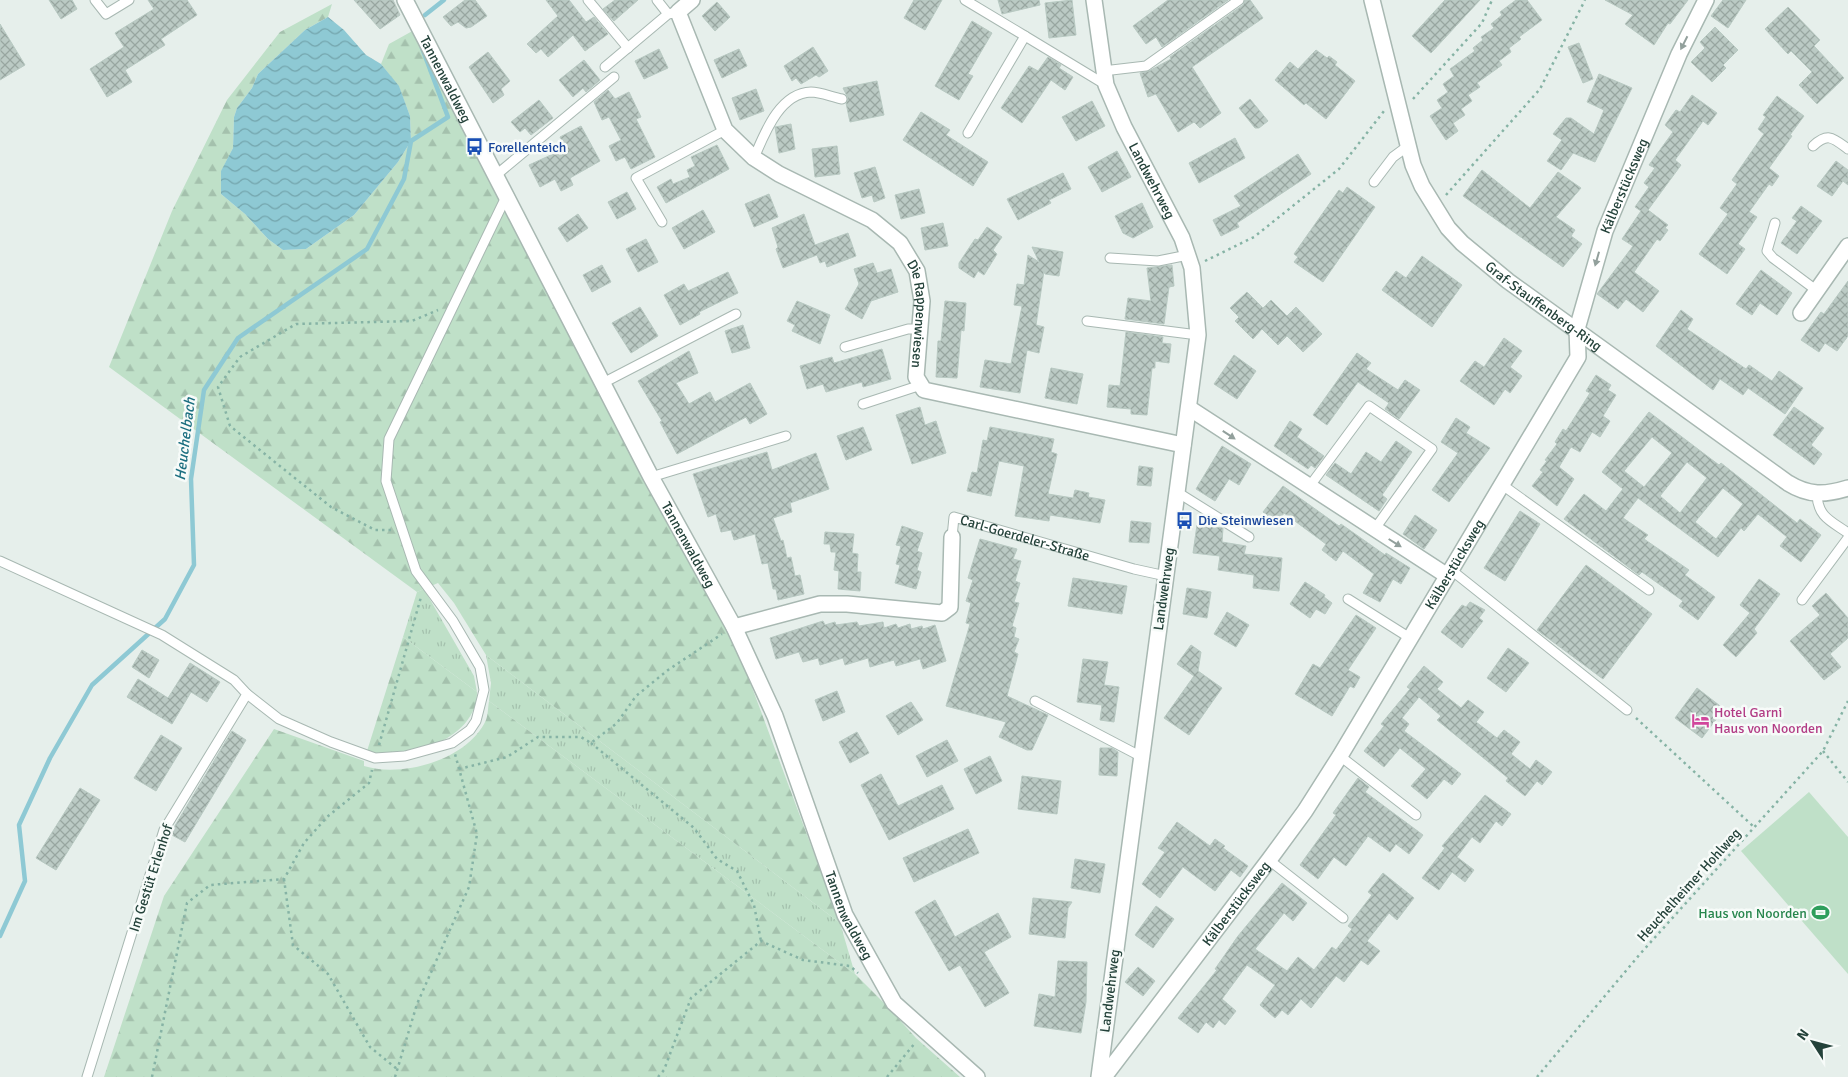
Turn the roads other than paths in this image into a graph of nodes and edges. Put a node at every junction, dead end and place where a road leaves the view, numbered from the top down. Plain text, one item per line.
1 (95, 0) edge
2 (129, 0) edge
3 (405, 0) edge
4 (588, 0) edge
5 (657, 0) edge
6 (692, 0) edge
7 (965, 0) edge
8 (1094, 0) edge
9 (1239, 0) edge
10 (1372, 0) edge
11 (1706, 0) edge
12 (673, 13) junction
13 (1025, 36) junction
14 (628, 48) junction
15 (605, 67) dead end
16 (614, 77) dead end
17 (1105, 78) junction
18 (842, 99) dead end
19 (726, 130) junction
20 (968, 134) dead end
21 (1408, 146) junction
22 (1813, 146) dead end
23 (1848, 149) edge
24 (754, 158) junction
25 (495, 176) junction
26 (1374, 182) dead end
27 (506, 197) junction
28 (662, 222) dead end
29 (1775, 223) dead end
30 (1848, 246) edge
31 (1110, 258) dead end
32 (1190, 261) junction
33 (1816, 290) junction
34 (1801, 313) dead end
35 (736, 314) dead end
36 (1087, 321) dead end
37 (920, 329) junction
38 (1577, 329) junction
39 (1198, 335) junction
40 (845, 348) dead end
41 (603, 383) junction
42 (921, 385) junction
43 (863, 404) dead end
44 (1189, 408) junction
45 (786, 436) dead end
46 (1183, 445) junction
47 (651, 477) junction
48 (1501, 484) junction
49 (1309, 487) junction
50 (1848, 488) edge
51 (1177, 492) junction
52 (1816, 495) junction
53 (1374, 530) junction
54 (1848, 533) edge
55 (1249, 537) dead end
56 (952, 538) joint
57 (1848, 538) edge
58 (0, 561) edge
59 (1448, 572) junction
60 (1166, 576) junction
61 (1648, 590) dead end
62 (1348, 599) dead end
63 (1802, 600) dead end
64 (734, 627) junction
65 (1410, 638) junction
66 (247, 694) junction
67 (1034, 701) dead end
68 (1627, 710) road end
69 (1140, 756) junction
70 (1340, 756) junction
71 (1416, 815) dead end
72 (1269, 860) junction
73 (1343, 918) dead end
74 (87, 1077) edge
75 (976, 1077) edge
76 (1099, 1077) edge
77 (1104, 1077) edge

1 - 2 lane
3 - 25 street, Tannenwaldweg
4 - 14 lane
5 - 12 lane
6 - 12 street
7 - 13 lane
8 - 17 street, Landwehrweg
9 - 17 lane
10 - 21 street, Graf-Stauffenberg-Ring
11 -> 38 street, Kälberstücksweg
12 - 14 lane
12 - 19 street, Die Rappenwiesen
13 - 17 lane
13 - 20 lane
14 - 15 lane
16 - 25 lane
17 - 32 street, Landwehrweg
18 - 24 lane
19 - 24 street, Die Rappenwiesen
19 - 28 lane
21 - 26 lane
21 - 38 street, Graf-Stauffenberg-Ring
22 - 23 lane
24 - 37 street, Die Rappenwiesen
25 - 27 street, Tannenwaldweg
27 - 41 street, Tannenwaldweg
27 - 66 lane
29 - 33 lane
30 - 33 street
31 - 32 lane
32 - 39 street, Landwehrweg
33 - 34 street
35 - 41 lane
36 - 39 lane
37 - 40 lane
37 - 42 street, Die Rappenwiesen
38 - 48 street, Kälberstücksweg
38 - 52 street, Graf-Stauffenberg-Ring
39 - 44 street, Landwehrweg
41 - 47 street, Tannenwaldweg
42 - 43 lane
42 - 46 street, Die Rappenwiesen
44 - 46 street, Landwehrweg
44 -> 49 street
45 - 47 lane
46 - 51 street, Landwehrweg
47 - 64 street, Tannenwaldweg
48 - 59 street, Kälberstücksweg
48 - 61 lane
49 - 53 street
49 - 53 lane
50 - 52 street
51 - 55 lane
51 - 60 street, Landwehrweg
52 - 54 lane
53 -> 59 street
56 - 60 lane, Carl-Goerdeler-Straße
56 - 64 street, Carl-Goerdeler-Straße
57 - 63 lane
58 - 66 lane
59 - 65 street, Kälberstücksweg
59 - 68 lane
60 - 69 street, Landwehrweg
62 - 65 lane
64 - 75 street, Tannenwaldweg
65 - 70 street, Kälberstücksweg
66 - 74 lane, Im Gestüt Erlenhof
67 - 69 lane
69 - 76 street, Landwehrweg
70 - 71 lane
70 - 72 street, Kälberstücksweg
72 - 73 lane
72 - 77 street, Kälberstücksweg

